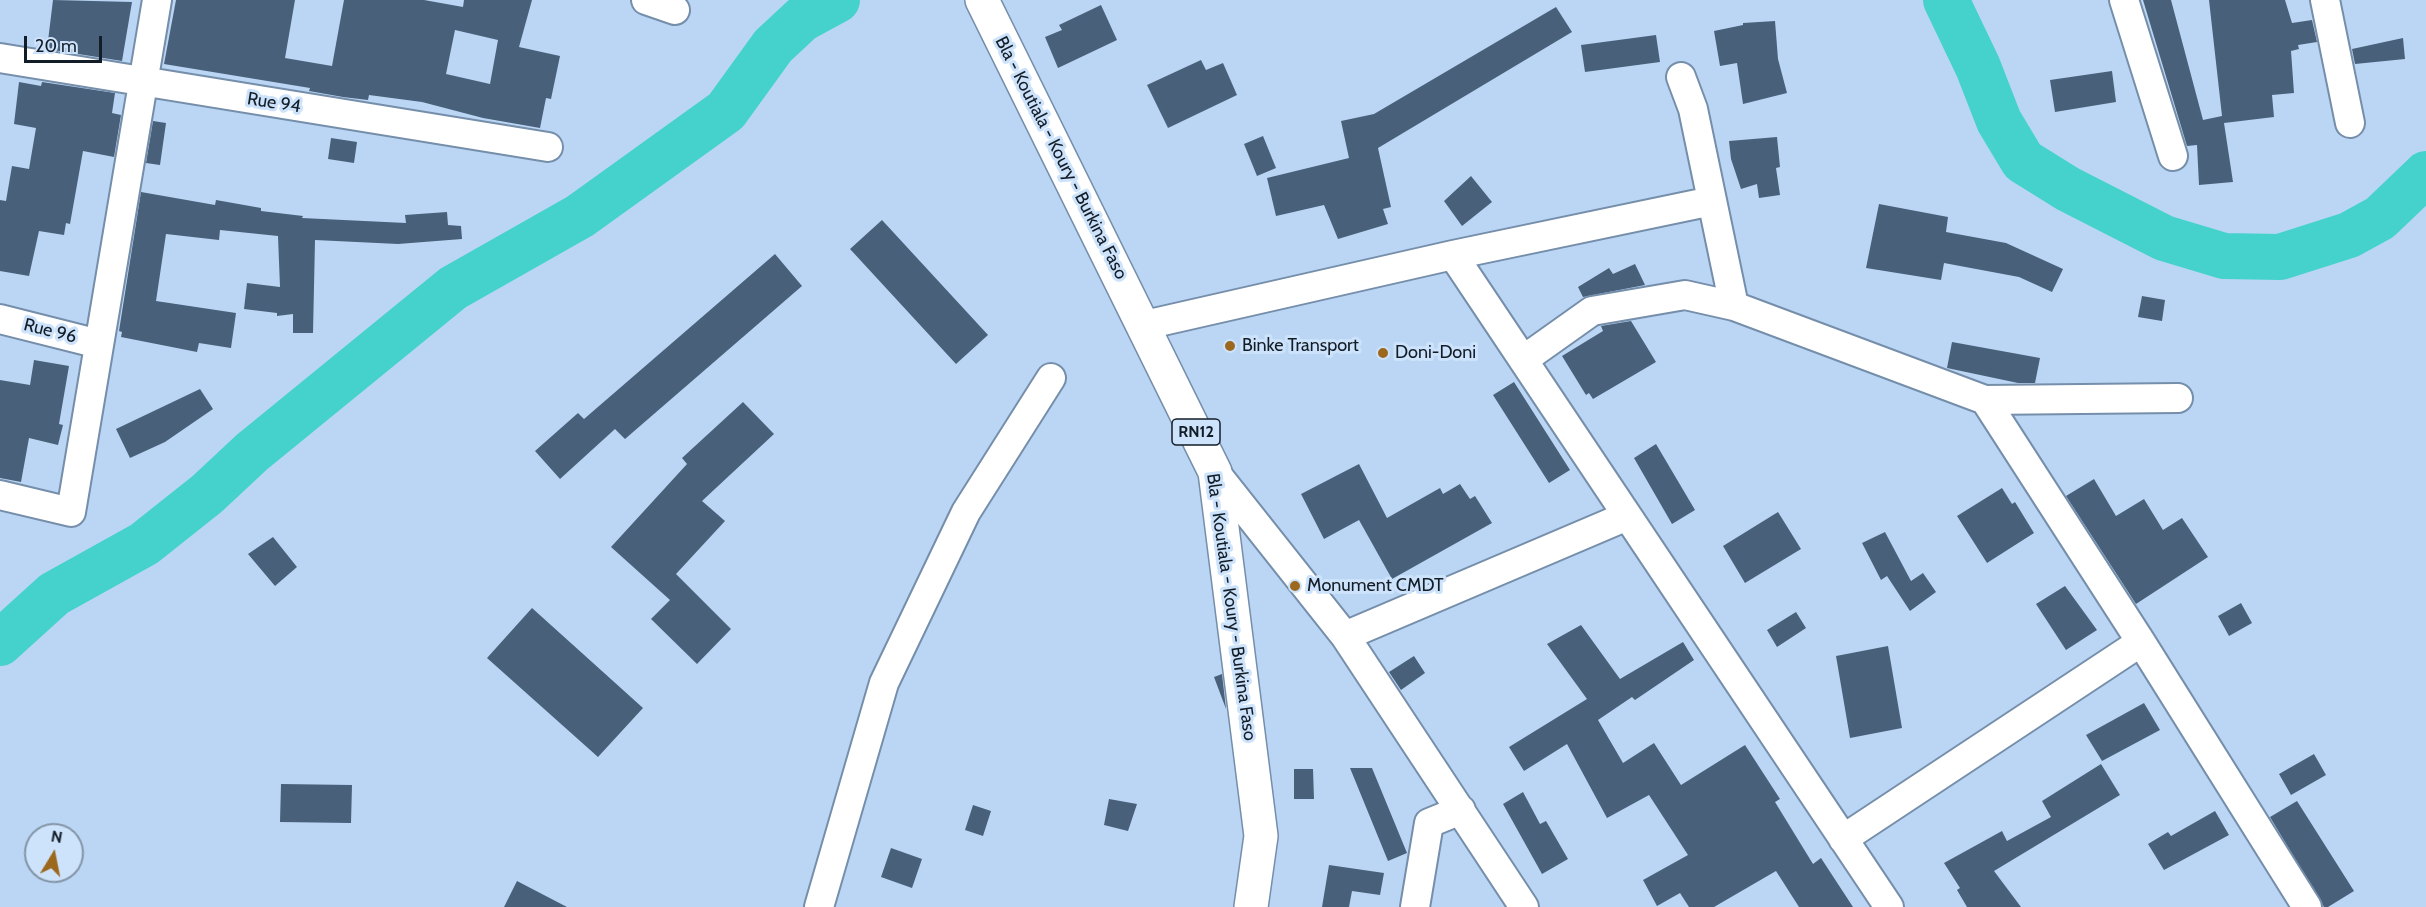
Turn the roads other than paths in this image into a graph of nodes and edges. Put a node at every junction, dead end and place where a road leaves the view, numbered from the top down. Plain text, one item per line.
1 (157, 0) edge
2 (646, 0) edge
3 (982, 0) edge
4 (2124, 0) edge
5 (2325, 0) edge
6 (675, 10) dead end
7 (0, 58) edge
8 (1681, 77) dead end
9 (143, 82) junction
10 (2350, 123) dead end
11 (548, 147) dead end
12 (2173, 156) dead end
13 (1712, 201) junction
14 (1453, 255) junction
15 (1734, 306) junction
16 (0, 319) edge
17 (1145, 325) junction
18 (99, 344) junction
19 (1523, 360) junction
20 (1051, 378) dead end
21 (2178, 398) dead end
22 (1985, 400) junction
23 (1215, 472) junction
24 (0, 495) edge
25 (1627, 516) junction
26 (1346, 636) junction
27 (2141, 642) junction
28 (1461, 810) junction
29 (1843, 839) junction
30 (819, 907) edge
31 (1251, 907) edge
32 (1415, 907) edge
33 (1524, 907) edge
34 (1888, 907) edge
35 (2307, 907) edge

1 - 9 street
2 - 6 street
3 - 17 main road, Bla - Koutiala - Koury - Burkina Faso / RN12
4 - 12 street
5 - 10 street
7 - 9 street, Rue 94
8 - 13 street
9 - 11 street, Rue 94
9 - 18 street
13 - 14 street
13 - 15 street
14 - 17 street
14 - 19 street
15 - 19 street
15 - 22 street
16 - 18 street, Rue 96
17 - 23 main road, Bla - Koutiala - Koury - Burkina Faso / RN12
18 - 24 street
19 - 25 street
20 - 30 street
21 - 22 street
22 - 27 street
23 - 26 street
23 - 31 main road, Bla - Koutiala - Koury - Burkina Faso / RN12
25 - 26 street
25 - 29 street
26 - 28 street
27 - 29 street
27 - 35 street
28 - 32 street
28 - 33 street
29 - 34 street

